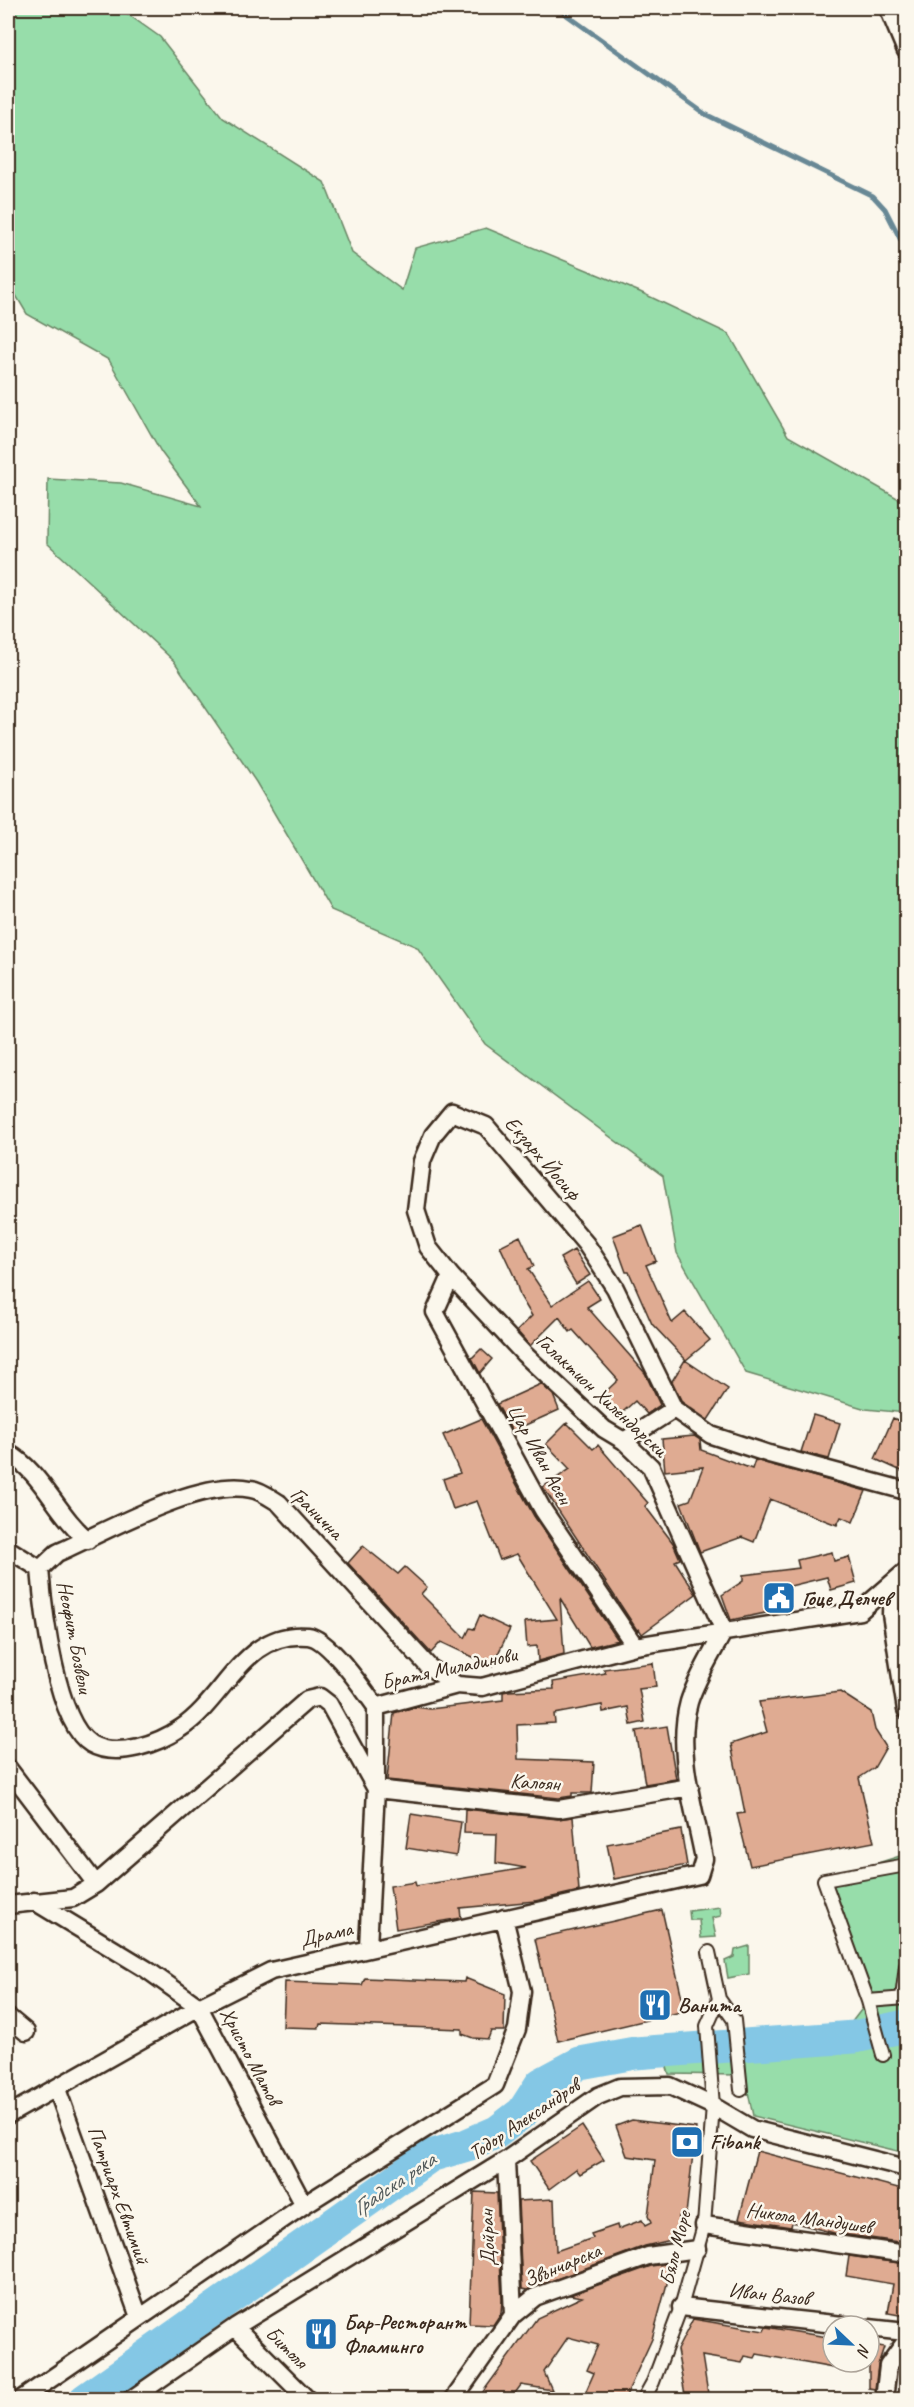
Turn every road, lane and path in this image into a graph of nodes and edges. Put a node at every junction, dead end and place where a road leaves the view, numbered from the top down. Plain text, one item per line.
1 (888, 8) edge
2 (906, 51) edge
3 (451, 1276) junction
4 (674, 1409) junction
5 (624, 1441) junction
6 (8, 1453) edge
7 (906, 1491) edge
8 (88, 1540) junction
9 (8, 1549) edge
10 (40, 1569) junction
11 (906, 1571) edge
12 (892, 1583) junction
13 (724, 1631) junction
14 (635, 1646) junction
15 (457, 1685) junction
16 (376, 1707) junction
17 (906, 1710) edge
18 (8, 1768) edge
19 (690, 1787) junction
20 (376, 1789) junction
21 (906, 1865) edge
22 (96, 1884) junction
23 (34, 1901) junction
24 (8, 1905) edge
25 (504, 1918) junction
26 (368, 1947) junction
27 (709, 1952) dead end
28 (906, 1966) edge
29 (904, 1998) edge
30 (719, 1999) junction
31 (868, 2001) junction
32 (199, 2007) junction
33 (8, 2017) edge
34 (26, 2032) dead end
35 (883, 2055) dead end
36 (57, 2089) junction
37 (741, 2090) dead end
38 (713, 2106) junction
39 (8, 2115) edge
40 (506, 2160) junction
41 (906, 2168) edge
42 (304, 2205) junction
43 (705, 2225) junction
44 (698, 2249) junction
45 (906, 2254) edge
46 (681, 2307) junction
47 (513, 2315) junction
48 (139, 2317) junction
49 (821, 2323) edge
50 (235, 2327) junction
51 (881, 2329) edge
52 (906, 2332) edge
53 (906, 2341) edge
54 (653, 2382) junction
55 (20, 2400) edge
56 (130, 2400) edge
57 (308, 2400) edge
58 (453, 2400) edge
59 (643, 2400) edge
60 (657, 2400) edge
61 (884, 2400) edge

1 - 2 street
3 - 4 street, Екзарх Йосиф
3 - 5 street, Галактион Хилендарски
3 - 14 street, Цар Иван Асен
4 - 5 street
4 - 7 street, Екзарх Йосиф
5 - 13 street, Галактион Хилендарски
6 - 8 street
8 - 10 street, Гранична
8 - 15 street, Гранична
9 - 10 street, Неофит Бозвели
10 - 16 street, Неофит Бозвели
11 - 12 street, Братя Миладинови
12 - 13 street, Братя Миладинови
12 - 17 street
13 - 14 street, Братя Миладинови
13 - 19 street
14 - 15 street, Братя Миладинови
15 - 16 street, Братя Миладинови
16 - 20 street, Братя Миладинови
18 - 22 street
19 - 20 street, Калоян
19 - 25 street, Драма
20 - 22 street
20 - 26 street
21 - 31 street
22 - 23 street
23 - 24 street
23 - 32 street, Христо Матов
25 - 26 street, Драма
25 - 42 street
26 - 32 street, Драма
27 - 30 street
28 - 29 street
29 - 31 street
30 - 37 street
30 - 38 street, Бяло Море
31 - 35 street
32 - 36 street, Драма
32 - 42 street, Христо Матов
33 - 34 street
36 - 39 street, Драма
36 - 48 street, Патриарх Евтимий
38 - 40 street, Тодор Александров
38 - 41 street, Тодор Александров
38 - 43 street, Бяло Море
40 - 47 street, Дойран
40 - 50 street, Тодор Александров
42 - 48 street
43 - 44 street, Бяло Море
43 - 45 street, Никола Мандушев
44 - 46 street, Бяло Море
44 - 47 street, Звънчарска
46 - 49 street, Иван Вазов
46 - 54 street, Бяло Море
47 - 58 street, Звънчарска
48 - 55 street
50 - 56 street, Тодор Александров
50 - 57 street, Битоля
51 - 52 street
53 - 61 street
54 - 59 street, Бяло Море
54 - 60 street

